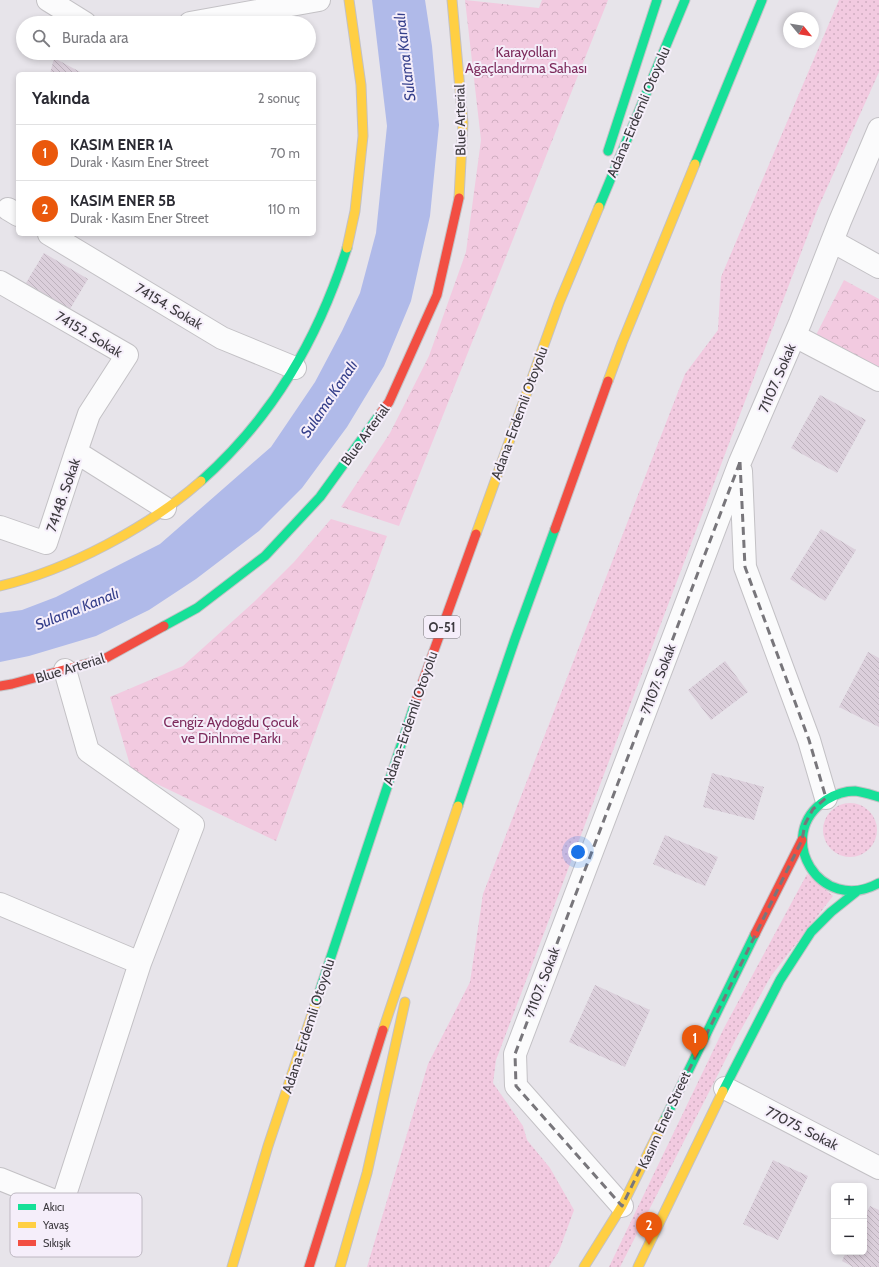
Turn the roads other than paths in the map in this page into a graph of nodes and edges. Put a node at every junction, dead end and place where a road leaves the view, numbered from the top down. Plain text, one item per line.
1 (48, 0) edge
2 (319, 0) edge
3 (349, 0) edge
4 (452, 0) edge
5 (657, 0) edge
6 (685, 0) edge
7 (762, 0) edge
8 (253, 6) edge
9 (74, 16) edge
10 (216, 16) edge
11 (879, 129) edge
12 (606, 159) dead end
13 (593, 197) dead end
14 (52, 236) edge
15 (832, 241) junction
16 (879, 267) edge
17 (0, 282) edge
18 (559, 303) junction
19 (795, 336) junction
20 (294, 368) junction
21 (879, 380) edge
22 (76, 452) junction
23 (740, 462) junction
24 (164, 508) junction
25 (0, 527) edge
26 (0, 586) edge
27 (65, 670) junction
28 (0, 686) edge
29 (878, 797) edge
30 (826, 798) junction
31 (802, 840) junction
32 (431, 885) junction
33 (877, 886) edge
34 (856, 892) junction
35 (0, 904) edge
36 (140, 962) junction
37 (412, 971) dead end
38 (407, 994) dead end
39 (724, 1088) junction
40 (879, 1168) edge
41 (0, 1179) edge
42 (677, 1186) junction
43 (35, 1193) edge
44 (66, 1193) edge
45 (627, 1206) junction
46 (648, 1224) dead end
47 (232, 1267) edge
48 (309, 1267) edge
49 (340, 1267) edge
50 (584, 1267) edge
51 (638, 1267) edge

1 - 9 street
2 - 8 street
3 - 20 main road
4 - 27 main road, Blue Arterial
5 - 12 main road
6 - 18 main road, Adana-Erdemli Otoyolu / O-51
7 - 32 main road
8 - 10 street
11 - 15 street, 71107. Sokak
13 - 18 main road
14 - 20 street, 74154. Sokak
15 - 16 street
15 - 19 street, 71107. Sokak
17 - 22 street, 74152. Sokak
18 - 47 main road, Adana-Erdemli Otoyolu / O-51
19 - 21 street
19 - 23 street, 71107. Sokak
20 - 24 main road
22 - 24 street, 74148. Sokak
22 - 25 street, 74148. Sokak
23 - 30 street
23 - 45 street, 71107. Sokak
24 - 26 main road
27 - 28 main road, Blue Arterial
27 - 36 street
29 - 30 main road
30 - 31 main road
31 - 34 main road
31 - 45 main road, Kasım Ener Street
32 - 37 main road
32 - 48 main road
33 - 34 main road
34 - 39 main road
35 - 36 street
36 - 44 street
38 - 49 main road
39 - 40 street, 77075. Sokak
39 - 42 main road
41 - 43 street
42 - 46 main road
42 - 51 main road
45 - 50 main road, Kasım Ener Street

